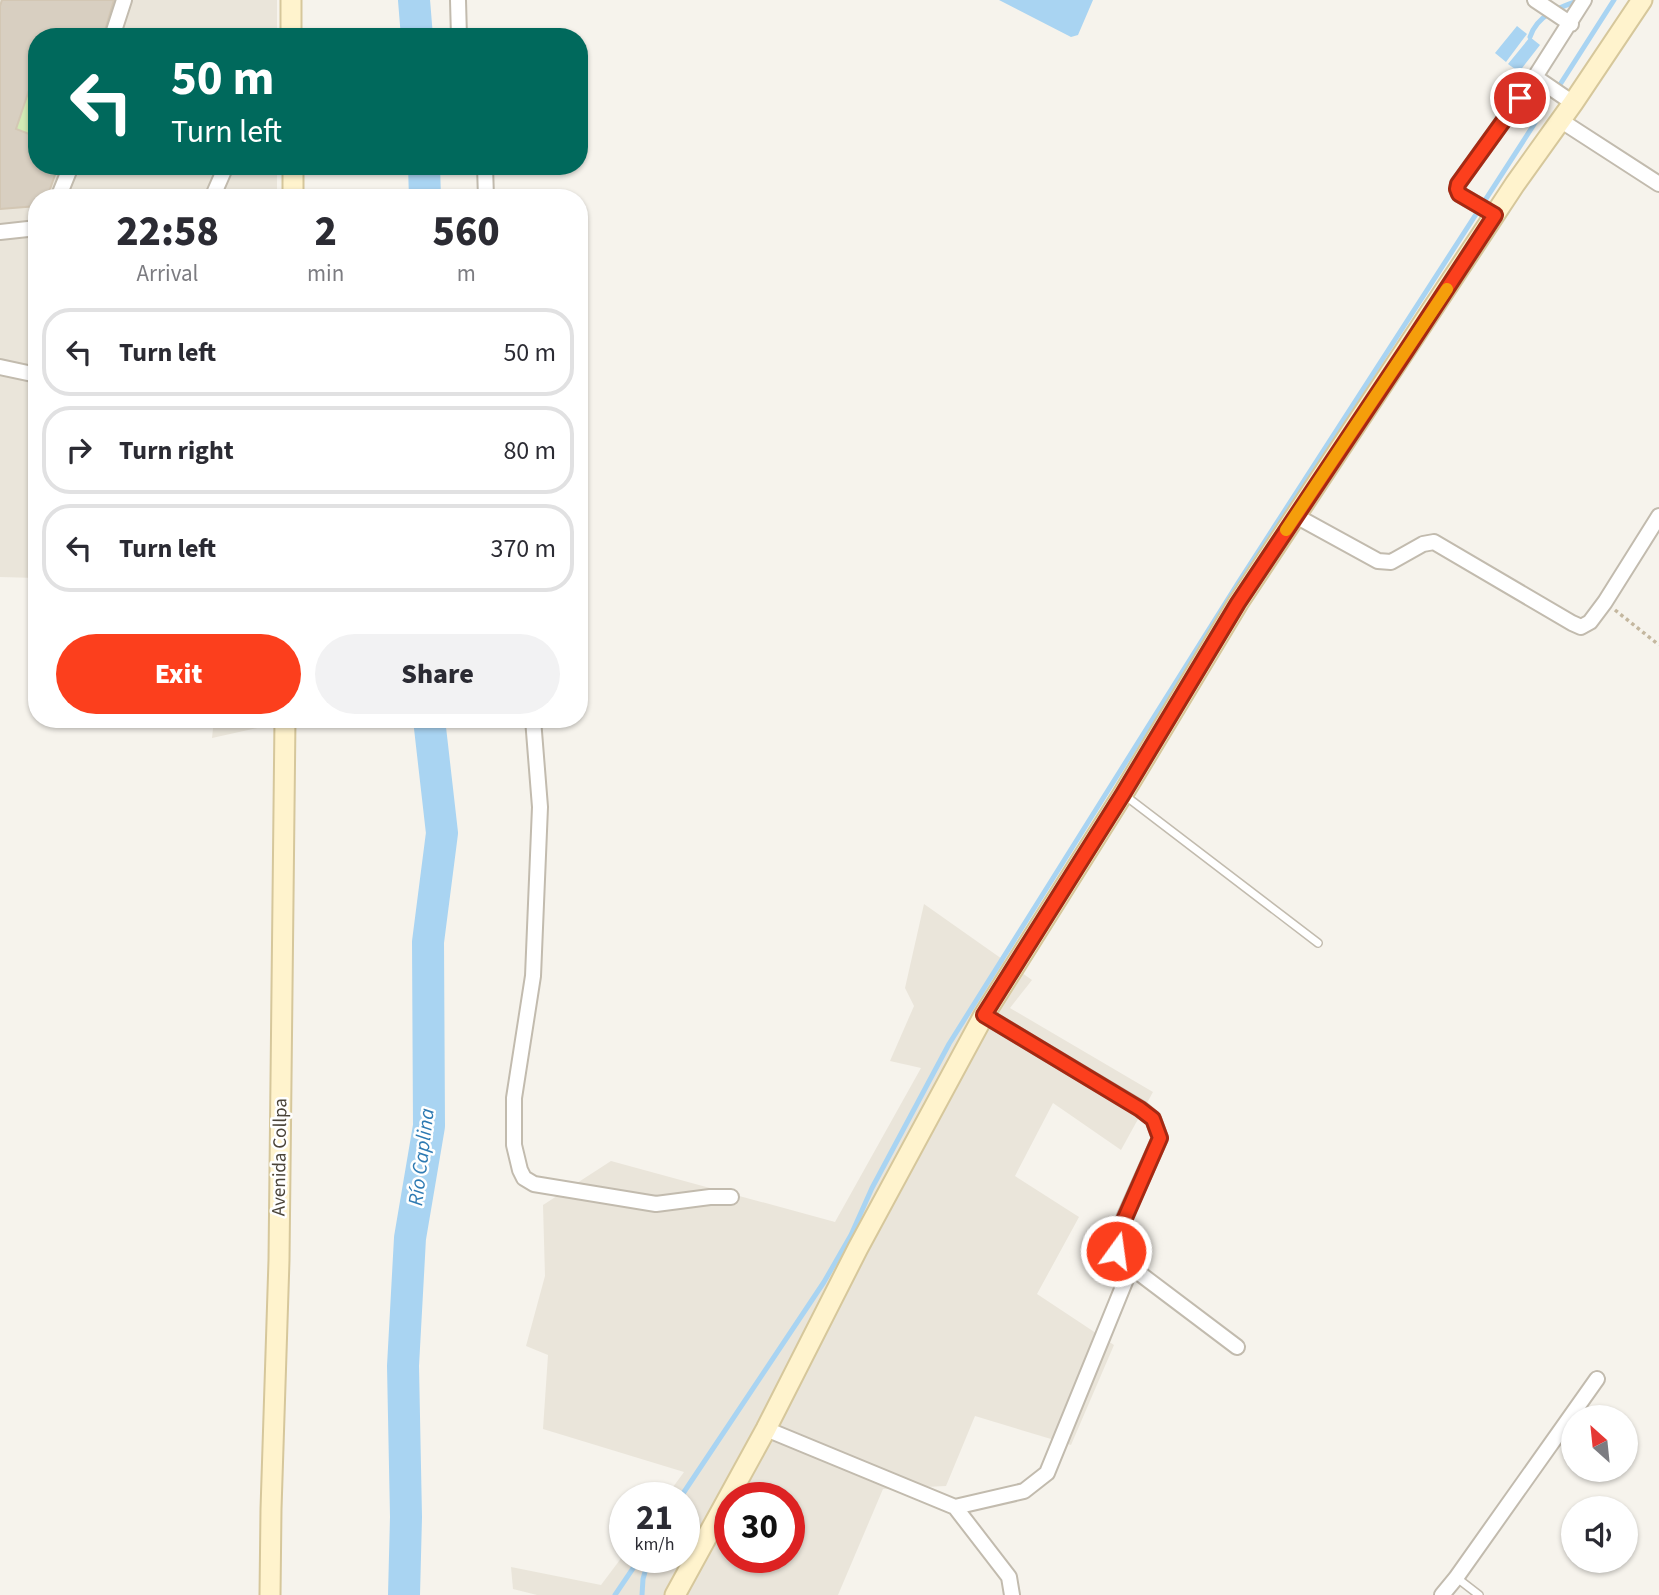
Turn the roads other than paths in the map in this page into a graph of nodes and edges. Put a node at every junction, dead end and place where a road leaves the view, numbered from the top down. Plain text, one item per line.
1 (124, 0) edge
2 (458, 0) edge
3 (1535, 0) edge
4 (1584, 0) edge
5 (1642, 0) edge
6 (291, 7) edge
7 (1567, 20) junction
8 (115, 28) edge
9 (284, 28) edge
10 (291, 28) edge
11 (459, 28) edge
12 (1535, 77) junction
13 (1573, 103) junction
14 (1560, 120) junction
15 (1659, 184) edge
16 (1489, 211) junction
17 (28, 229) edge
18 (0, 232) edge
19 (0, 367) edge
20 (28, 373) edge
21 (1296, 516) junction
22 (1659, 516) edge
23 (285, 728) edge
24 (534, 728) edge
25 (1123, 794) junction
26 (1318, 943) dead end
27 (984, 1015) junction
28 (731, 1198) dead end
29 (1131, 1267) junction
30 (1237, 1347) dead end
31 (1597, 1379) dead end
32 (766, 1429) junction
33 (955, 1507) junction
34 (1456, 1578) junction
35 (270, 1595) edge
36 (676, 1595) edge
37 (1012, 1595) edge
38 (1442, 1595) edge
39 (1479, 1595) edge

1 - 8 street
2 - 11 street
3 - 7 street
4 - 7 street
5 - 13 street
6 - 9 street
6 - 10 street
7 - 12 street
12 - 13 street
12 - 16 street
13 - 14 street
14 - 15 street
14 - 16 street
16 - 21 street
17 - 18 street
19 - 20 street
21 - 22 street
21 - 25 street
23 - 35 street, Avenida Collpa
24 - 28 street
25 - 26 lane
25 - 27 street
27 - 29 street
27 - 32 street
29 - 30 street
29 - 33 street
31 - 34 street
32 - 33 street
32 - 36 street
33 - 37 street
34 - 38 street
34 - 39 lane

